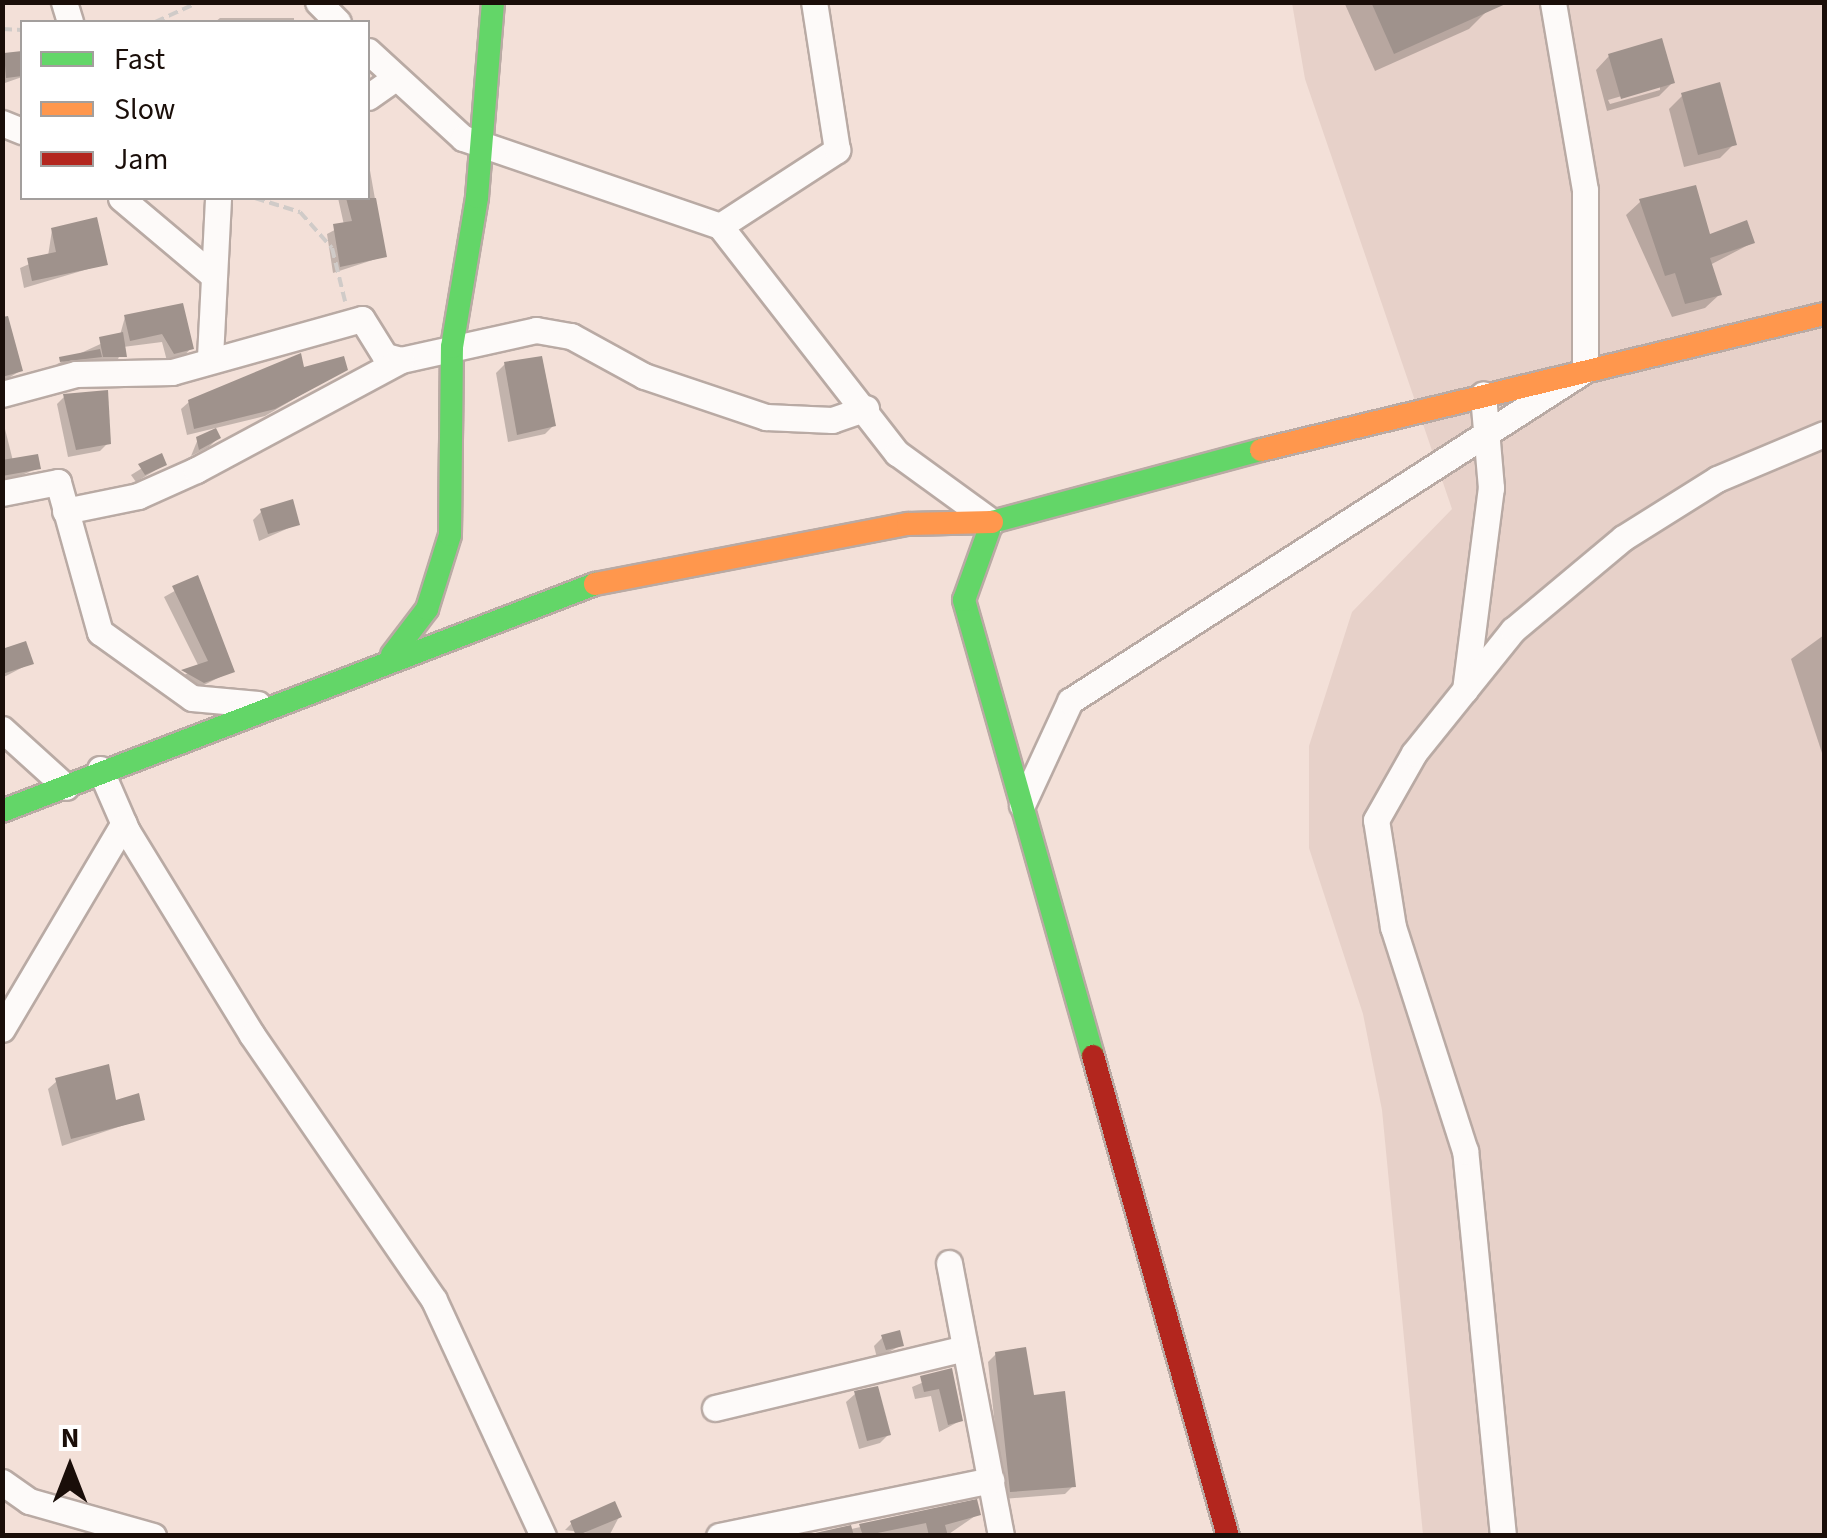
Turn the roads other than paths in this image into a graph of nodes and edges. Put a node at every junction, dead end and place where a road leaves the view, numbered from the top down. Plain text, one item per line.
1 (318, 2) edge
2 (493, 2) edge
3 (814, 2) edge
4 (1552, 2) edge
5 (336, 20) edge
6 (370, 53) edge
7 (396, 78) junction
8 (370, 96) edge
9 (481, 147) junction
10 (123, 200) edge
11 (218, 200) edge
12 (720, 226) junction
13 (210, 272) junction
14 (1824, 314) edge
15 (452, 346) junction
16 (210, 357) junction
17 (401, 360) junction
18 (1585, 370) junction
19 (2, 394) edge
20 (1484, 394) junction
21 (866, 408) junction
22 (1824, 434) edge
23 (1493, 436) junction
24 (2, 493) edge
25 (66, 511) junction
26 (992, 522) junction
27 (392, 656) junction
28 (1465, 690) junction
29 (258, 704) junction
30 (2, 729) edge
31 (100, 769) junction
32 (66, 788) junction
33 (1022, 805) junction
34 (2, 810) edge
35 (124, 824) junction
36 (2, 1029) edge
37 (949, 1263) dead end
38 (966, 1348) junction
39 (715, 1408) dead end
40 (991, 1480) junction
41 (2, 1482) edge
42 (153, 1536) edge
43 (544, 1536) edge
44 (719, 1536) edge
45 (1001, 1536) edge
46 (1228, 1536) edge
47 (1503, 1536) edge

1 - 5 street
2 - 9 street
3 - 12 street
4 - 18 street
6 - 7 street
7 - 8 street
7 - 9 street
9 - 12 street
9 - 15 street
10 - 13 street
11 - 13 street
12 - 21 street
13 - 16 street
14 - 18 street
15 - 17 street
15 - 21 street
15 - 27 street
16 - 17 street
16 - 19 street
17 - 25 street
18 - 20 street
18 - 23 street
20 - 23 street
20 - 26 street
21 - 26 street
22 - 28 street
23 - 28 street
23 - 33 street
24 - 25 street
25 - 29 street
26 - 27 street
26 - 33 street
27 - 29 street
28 - 47 street
29 - 31 street
30 - 32 street
31 - 32 street
31 - 35 street
32 - 34 street
33 - 46 street
35 - 36 street
35 - 43 street
37 - 38 street
38 - 39 street
38 - 40 street
40 - 44 street
40 - 45 street
41 - 42 street

